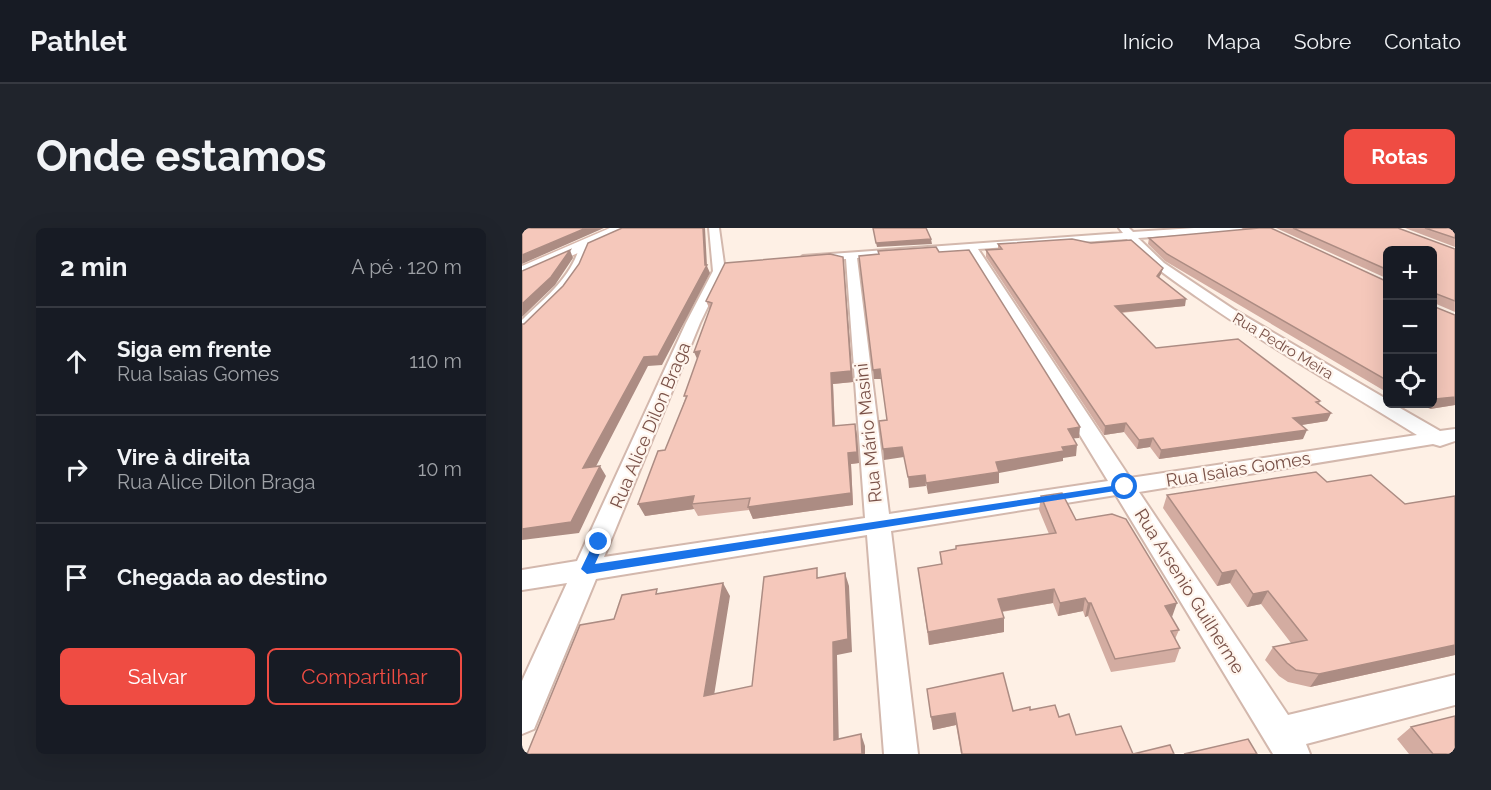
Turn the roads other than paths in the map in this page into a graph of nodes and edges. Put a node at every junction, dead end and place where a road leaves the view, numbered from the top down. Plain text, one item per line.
1 (622, 228) edge
2 (714, 228) edge
3 (719, 228) edge
4 (1238, 228) edge
5 (1126, 231) edge
6 (585, 245) junction
7 (971, 247) junction
8 (851, 255) junction
9 (796, 259) edge
10 (522, 273) edge
11 (522, 328) edge
12 (1449, 440) edge
13 (1125, 487) junction
14 (878, 525) junction
15 (587, 569) junction
16 (522, 580) edge
17 (1455, 690) edge
18 (522, 718) edge
19 (1286, 744) edge
20 (901, 754) edge

1 - 6 street
2 - 3 street
2 - 15 street, Rua Alice Dilon Braga
4 - 5 street
5 - 7 street
5 - 12 street, Rua Pedro Meira
6 - 10 street
6 - 11 street
7 - 8 street
7 - 13 street, Rua Arsenio Guilherme
8 - 9 street
8 - 14 street, Rua Mário Masini
12 - 13 street, Rua Isaias Gomes
13 - 14 street, Rua Isaias Gomes
13 - 19 street, Rua Arsenio Guilherme
14 - 15 street, Rua Isaias Gomes
14 - 20 street, Rua Mário Masini
15 - 16 street, Rua Isaias Gomes
15 - 18 street, Rua Alice Dilon Braga
17 - 19 street

